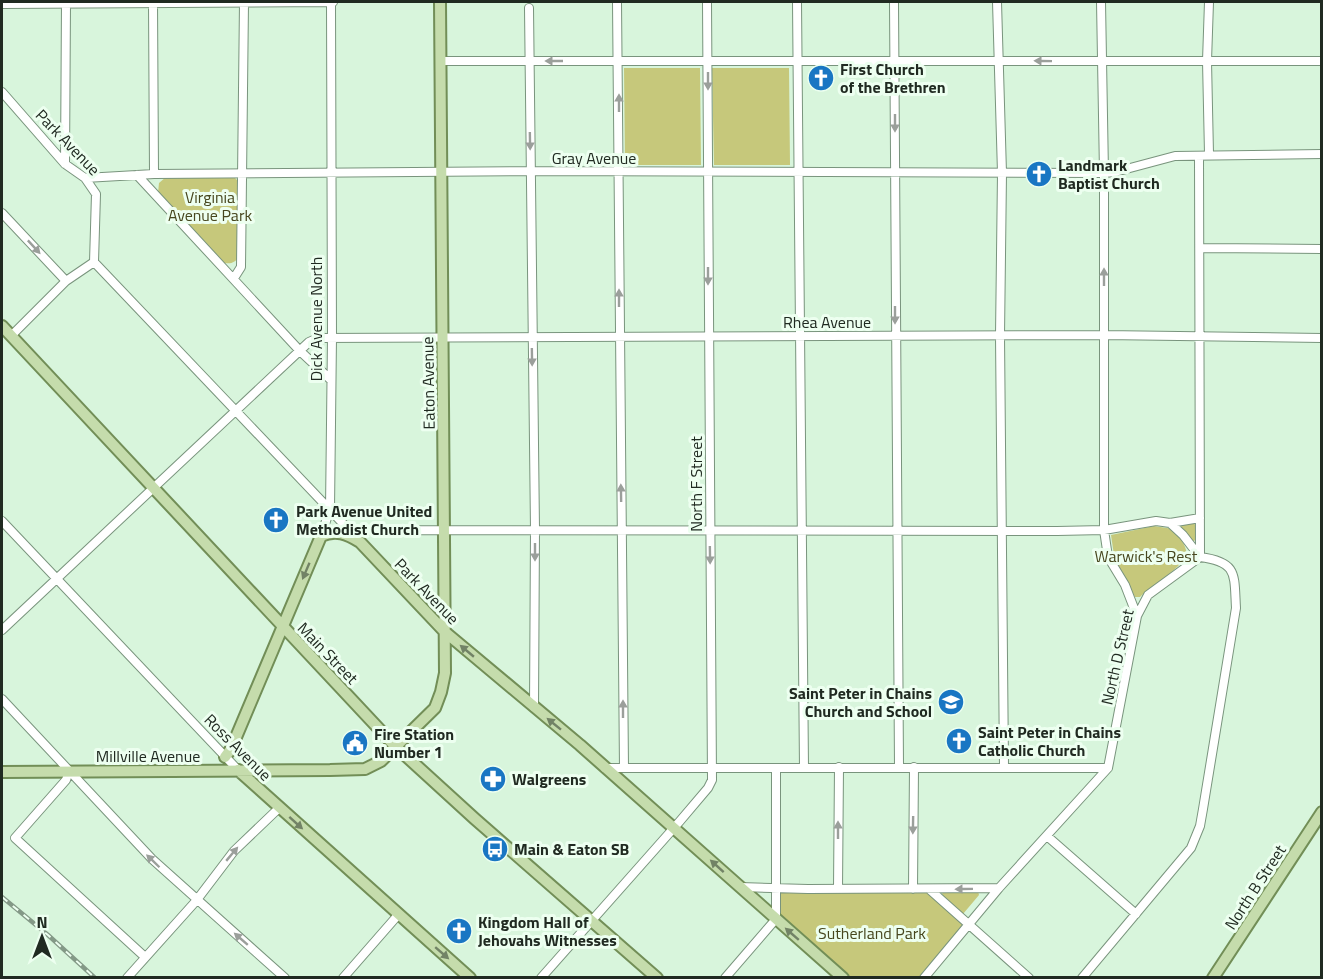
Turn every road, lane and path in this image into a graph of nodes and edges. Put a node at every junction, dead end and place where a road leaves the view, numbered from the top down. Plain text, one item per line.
1 (153, 2) edge
2 (244, 2) edge
3 (332, 2) edge
4 (440, 2) edge
5 (617, 2) edge
6 (707, 2) edge
7 (797, 2) edge
8 (894, 2) edge
9 (997, 2) edge
10 (1101, 2) edge
11 (1209, 2) edge
12 (66, 3) edge
13 (2, 4) edge
14 (529, 8) dead end
15 (797, 60) junction
16 (998, 60) junction
17 (441, 61) junction
18 (529, 61) junction
19 (618, 61) junction
20 (708, 61) junction
21 (894, 61) junction
22 (1101, 61) junction
23 (1322, 61) edge
24 (1207, 62) junction
25 (2, 92) edge
26 (1209, 154) junction
27 (1322, 154) edge
28 (1199, 156) junction
29 (65, 164) junction
30 (530, 171) junction
31 (619, 171) junction
32 (798, 171) junction
33 (441, 172) junction
34 (708, 172) junction
35 (895, 172) junction
36 (1002, 172) junction
37 (1104, 173) junction
38 (154, 174) junction
39 (243, 174) junction
40 (331, 174) junction
41 (137, 175) junction
42 (85, 178) junction
43 (2, 213) edge
44 (1201, 248) junction
45 (1322, 249) edge
46 (94, 262) junction
47 (234, 278) junction
48 (66, 281) junction
49 (2, 326) edge
50 (799, 335) junction
51 (1104, 335) junction
52 (11, 336) junction
53 (619, 336) junction
54 (709, 336) junction
55 (896, 336) junction
56 (1000, 336) junction
57 (1199, 336) junction
58 (332, 337) junction
59 (442, 337) junction
60 (531, 337) junction
61 (1322, 338) edge
62 (300, 351) junction
63 (331, 380) junction
64 (236, 411) junction
65 (153, 489) junction
66 (330, 509) junction
67 (1200, 518) junction
68 (2, 521) edge
69 (1170, 523) junction
70 (350, 530) junction
71 (444, 530) junction
72 (535, 530) junction
73 (622, 530) junction
74 (710, 530) junction
75 (1002, 530) junction
76 (1104, 530) junction
77 (802, 531) junction
78 (899, 531) junction
79 (321, 536) junction
80 (360, 542) junction
81 (1200, 557) junction
82 (56, 579) junction
83 (1137, 616) junction
84 (282, 627) junction
85 (2, 630) edge
86 (445, 632) junction
87 (2, 699) edge
88 (534, 707) junction
89 (395, 746) junction
90 (225, 757) junction
91 (839, 767) junction
92 (899, 767) junction
93 (914, 767) junction
94 (1004, 767) junction
95 (605, 768) junction
96 (624, 768) junction
97 (712, 768) junction
98 (776, 768) junction
99 (804, 768) junction
100 (1108, 768) junction
101 (237, 770) junction
102 (69, 771) junction
103 (2, 772) edge
104 (279, 808) junction
105 (1322, 812) edge
106 (673, 826) junction
107 (1047, 836) junction
108 (740, 887) junction
109 (776, 888) junction
110 (999, 888) junction
111 (838, 889) junction
112 (913, 889) junction
113 (929, 889) junction
114 (196, 901) junction
115 (1136, 914) junction
116 (398, 915) junction
117 (776, 919) junction
118 (591, 921) junction
119 (969, 924) junction
120 (145, 957) junction
121 (127, 978) edge
122 (285, 978) edge
123 (343, 978) edge
124 (470, 978) edge
125 (541, 978) edge
126 (657, 978) edge
127 (725, 978) edge
128 (843, 978) edge
129 (924, 978) edge
130 (1029, 978) edge
131 (1082, 978) edge
132 (1213, 978) edge

1 - 2 street
1 - 12 street
1 - 38 street
2 - 3 street
2 - 39 street
3 - 40 street, Dick Avenue North
4 - 17 main road, Eaton Avenue
5 - 19 street
6 - 20 street, North F Street
7 - 15 street
8 - 21 street
9 - 16 street
10 - 22 street
11 - 24 street
12 - 13 street
12 - 29 street
14 - 18 street
15 - 20 street
15 - 21 street
15 - 32 street
16 - 21 street
22 -> 16 street
16 - 36 street
17 - 18 street
17 - 33 main road, Eaton Avenue
19 -> 18 street
18 -> 30 street
19 - 20 street
31 -> 19 street
20 -> 34 street, North F Street
21 -> 35 street
22 - 24 street
22 - 37 street
23 - 24 street
24 - 26 street
25 - 29 street, Park Avenue
26 - 27 street, Gray Avenue
26 - 28 street, Gray Avenue
28 - 37 street, Gray Avenue
28 - 44 street
29 - 42 street, Park Avenue
30 - 31 street, Gray Avenue
30 - 33 street, Gray Avenue
30 - 60 street
31 - 34 street, Gray Avenue
53 -> 31 street
32 - 34 street, Gray Avenue
32 - 35 street, Gray Avenue
32 - 50 street
33 - 40 street, Gray Avenue
33 - 59 main road, Eaton Avenue
34 -> 54 street, North F Street
35 - 36 street, Gray Avenue
35 -> 55 street
36 - 37 street, Gray Avenue
36 - 56 street
51 -> 37 street
38 - 39 street, Gray Avenue
38 - 41 street, Gray Avenue
39 - 40 street, Gray Avenue
39 - 47 street
40 - 58 street, Dick Avenue North
41 - 42 street, Gray Avenue
41 - 47 street
42 - 46 street, Park Avenue
43 -> 48 street
44 - 45 street
44 - 57 street
46 - 48 street
46 - 64 street, Park Avenue
47 - 62 street
48 - 52 street
49 - 52 main road, Main Street
50 - 54 street, Rhea Avenue
50 - 55 street, Rhea Avenue
50 - 77 street
51 - 56 street, Rhea Avenue
51 - 57 street, Rhea Avenue
51 - 76 street
52 - 65 main road, Main Street
53 - 54 street, Rhea Avenue
53 - 60 street, Rhea Avenue
73 -> 53 street
54 - 74 street, North F Street
55 - 56 street, Rhea Avenue
55 - 78 street
56 - 75 street
57 - 61 street, Rhea Avenue
57 - 67 street
58 - 59 street, Rhea Avenue
58 - 62 street, Rhea Avenue
58 - 63 street, Dick Avenue North
59 - 60 street, Rhea Avenue
59 - 71 main road, Eaton Avenue
60 -> 72 street
62 - 63 street
62 - 64 street, Rhea Avenue
63 - 66 street, Dick Avenue North
64 - 65 street, Rhea Avenue
64 - 66 street, Park Avenue
65 - 82 street, Rhea Avenue
65 - 84 main road, Main Street
66 - 70 street, Park Avenue
66 - 79 street, Dick Avenue North
67 - 69 street
67 - 81 street
68 - 82 street, Ross Avenue
69 - 76 street
69 - 81 street
70 - 71 street
70 - 80 street, Park Avenue
71 - 72 street
71 - 86 main road, Eaton Avenue
72 - 73 street
72 -> 88 street
73 - 74 street
96 -> 73 street
74 - 77 street
74 -> 97 street, North F Street
75 - 76 street
75 - 78 street
75 - 94 street
76 - 83 street
77 - 78 street
77 - 99 street
78 - 92 street
79 - 80 main road
79 -> 84 main road, Dick Avenue North
80 - 86 main road, Park Avenue
81 - 83 street, North D Street
81 - 115 street
82 - 85 street, Rhea Avenue
82 - 90 street, Ross Avenue
83 - 100 street, North D Street
84 - 89 main road, Main Street
84 - 90 main road, Dick Avenue North
88 -> 86 main road, Park Avenue
86 - 89 main road, Eaton Avenue
87 - 102 street
95 -> 88 main road, Park Avenue
89 - 101 main road, Millville Avenue
89 - 118 main road, Main Street
90 - 101 street, Ross Avenue
91 - 92 street
91 - 99 street
111 -> 91 street
92 - 93 street
93 - 94 street
93 -> 112 street
94 - 100 street
95 - 96 street
95 - 106 main road, Park Avenue
96 - 97 street
97 - 98 street
97 - 106 street, North F Street
98 - 99 street
98 - 109 street
100 - 107 street
101 - 102 main road, Millville Avenue
101 - 104 main road, Ross Avenue
102 - 103 main road, Millville Avenue
114 -> 102 street
102 - 120 street
114 -> 104 street
104 -> 116 main road, Ross Avenue
105 - 132 main road, North B Street
108 -> 106 main road, Park Avenue
106 - 118 street, North F Street
107 - 110 street
107 - 115 street
108 - 109 street
108 - 117 main road, Park Avenue
109 - 111 street
109 - 117 street
110 -> 113 street
110 - 119 street
111 - 112 street
112 - 113 street
113 - 119 street
114 - 120 street
122 -> 114 street
115 - 131 street
116 - 123 street
116 -> 124 main road, Ross Avenue
117 - 127 street
128 -> 117 main road, Park Avenue
118 - 125 street, North F Street
118 - 126 main road, Main Street
119 - 129 street
119 - 130 street
120 - 121 street

